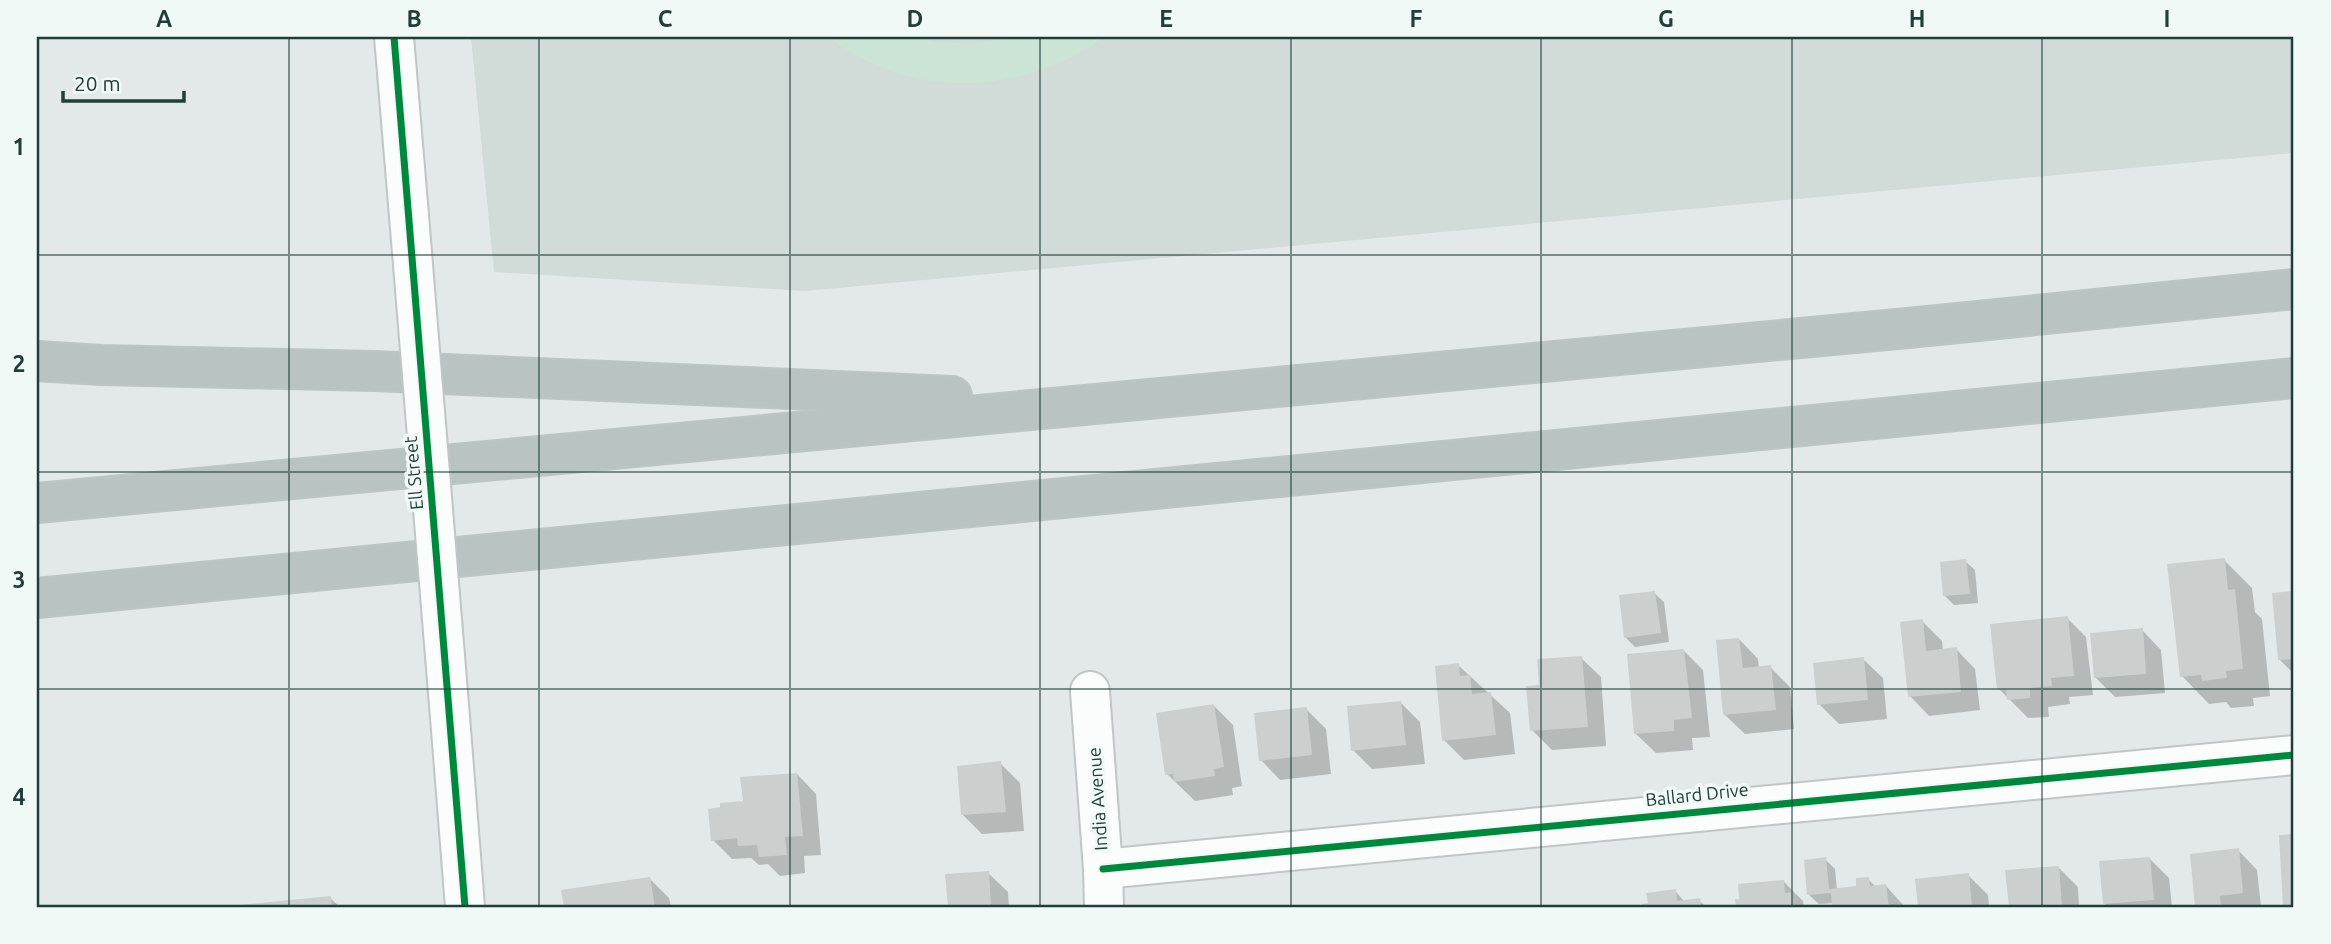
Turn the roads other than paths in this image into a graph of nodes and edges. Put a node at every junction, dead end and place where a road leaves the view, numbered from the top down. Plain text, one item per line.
1 (394, 37) edge
2 (2294, 289) edge
3 (37, 361) edge
4 (2294, 378) edge
5 (1094, 402) junction
6 (37, 503) edge
7 (37, 598) edge
8 (1090, 691) dead end
9 (2294, 755) edge
10 (1103, 869) junction
11 (465, 907) edge
12 (1104, 907) edge

1 - 11 street, Ell Street, bridge
2 - 5 highway
3 - 5 highway
4 - 7 highway
5 - 6 highway
8 - 10 street, India Avenue
9 - 10 street, Ballard Drive
10 - 12 street, India Avenue

